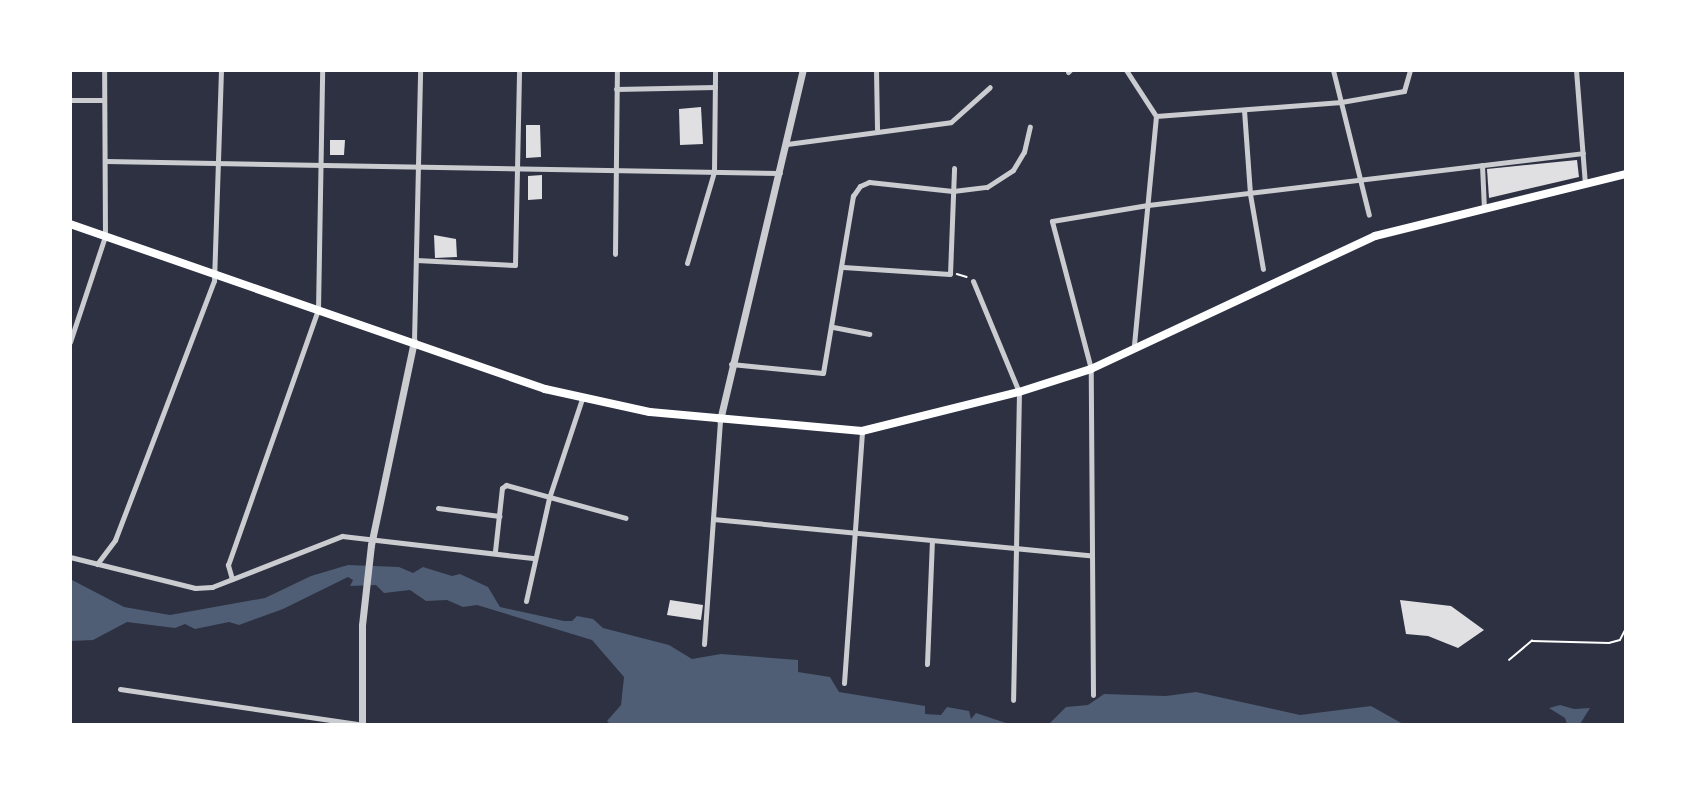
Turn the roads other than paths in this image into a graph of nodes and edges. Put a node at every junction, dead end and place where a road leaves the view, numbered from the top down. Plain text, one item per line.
1 (104, 70) edge
2 (221, 70) edge
3 (322, 70) edge
4 (420, 70) edge
5 (519, 70) edge
6 (616, 70) edge
7 (715, 70) edge
8 (803, 70) edge
9 (876, 70) edge
10 (1126, 70) edge
11 (1333, 70) edge
12 (1410, 70) edge
13 (1576, 70) edge
14 (715, 87) junction
15 (990, 87) dead end
16 (616, 89) junction
17 (70, 100) edge
18 (104, 100) junction
19 (1341, 102) junction
20 (1244, 110) junction
21 (1156, 116) junction
22 (1030, 127) dead end
23 (878, 129) junction
24 (787, 144) junction
25 (1583, 153) junction
26 (106, 160) junction
27 (220, 163) junction
28 (322, 165) junction
29 (1482, 165) junction
30 (418, 166) junction
31 (520, 168) junction
32 (954, 168) dead end
33 (615, 170) junction
34 (714, 172) junction
35 (780, 173) junction
36 (1626, 174) edge
37 (1360, 179) junction
38 (1585, 184) junction
39 (953, 191) junction
40 (1250, 194) junction
41 (1148, 205) junction
42 (1484, 209) junction
43 (1370, 215) dead end
44 (70, 224) edge
45 (105, 236) junction
46 (615, 254) dead end
47 (416, 260) junction
48 (687, 263) dead end
49 (843, 267) junction
50 (1263, 269) dead end
51 (216, 274) junction
52 (973, 281) road end
53 (318, 310) junction
54 (833, 327) junction
55 (869, 334) dead end
56 (414, 341) junction
57 (70, 342) edge
58 (1134, 346) junction
59 (731, 364) junction
60 (1091, 369) junction
61 (1018, 392) junction
62 (582, 399) junction
63 (720, 420) junction
64 (862, 431) junction
65 (549, 498) junction
66 (438, 508) dead end
67 (499, 516) junction
68 (626, 518) dead end
69 (713, 519) junction
70 (855, 533) junction
71 (372, 542) junction
72 (932, 542) junction
73 (1014, 549) junction
74 (495, 551) junction
75 (1089, 555) junction
76 (70, 557) edge
77 (533, 558) junction
78 (97, 564) junction
79 (232, 579) junction
80 (526, 601) dead end
81 (704, 644) dead end
82 (927, 664) dead end
83 (844, 683) dead end
84 (120, 689) dead end
85 (1093, 695) dead end
86 (1013, 700) dead end
87 (357, 724) edge
88 (362, 724) edge

1 - 18 street
2 - 27 street
3 - 28 street
4 - 30 street
5 - 31 street
6 - 16 street
7 - 14 street
8 - 24 street
9 - 23 street
10 - 21 street
11 - 19 street
12 - 19 street
13 - 25 street
14 - 16 street
14 - 34 street
15 - 23 street
16 - 33 street
17 - 18 street
18 - 26 street
19 - 20 street
19 - 37 street
20 - 21 street
20 - 40 street
21 - 41 street
22 - 39 street
23 - 24 street
24 - 35 street
25 - 29 street
25 - 38 street
26 - 27 street
26 - 45 street
27 - 28 street
27 - 51 street
28 - 30 street
28 - 53 street
29 - 37 street
29 - 42 street
30 - 31 street
30 - 47 street
31 - 33 street
31 - 47 street
32 - 39 street
33 - 34 street
33 - 46 street
34 - 35 street
34 - 48 street
35 - 59 street
36 - 38 main road
37 - 40 street
37 - 43 street
38 - 42 main road
39 - 49 street
39 - 49 street
40 - 41 street
40 - 50 street
41 - 58 street
41 - 60 street
42 - 58 main road
44 - 45 main road
45 - 51 main road
45 - 57 street
47 - 56 street
49 - 54 street
51 - 53 main road
51 - 78 street
52 - 61 street
53 - 56 main road
53 - 79 street
54 - 55 street
54 - 59 street
56 - 62 main road
56 - 71 street
58 - 60 main road
59 - 63 street
60 - 61 main road
60 - 75 street
61 - 64 main road
61 - 73 street
62 - 63 main road
62 - 65 street
63 - 64 main road
63 - 69 street
64 - 70 street
65 - 67 street
65 - 68 street
65 - 77 street
66 - 67 street
67 - 74 street
69 - 70 street
69 - 81 street
70 - 72 street
70 - 83 street
71 - 74 street
71 - 79 street
71 - 88 street
72 - 73 street
72 - 82 street
73 - 75 street
73 - 86 street
74 - 77 street
75 - 85 street
76 - 78 street
77 - 80 street
78 - 79 street
84 - 87 street

